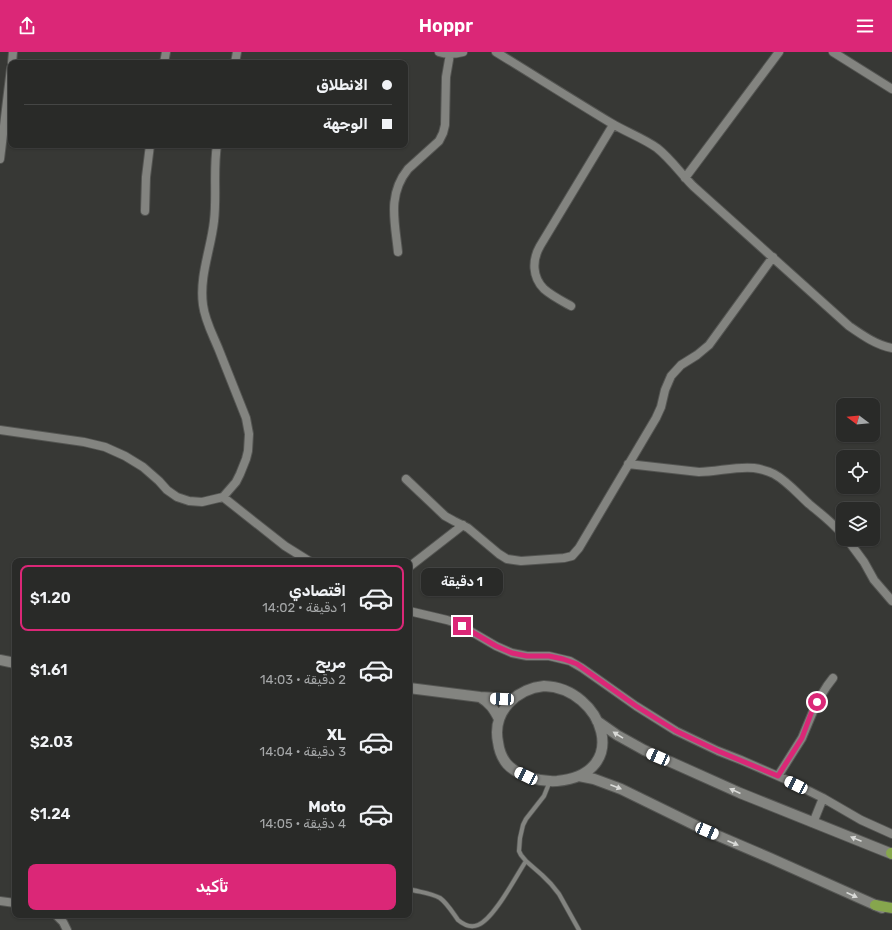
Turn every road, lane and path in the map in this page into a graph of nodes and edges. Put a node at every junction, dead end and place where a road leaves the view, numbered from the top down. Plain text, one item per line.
1 (439, 52) edge
2 (463, 52) edge
3 (496, 52) edge
4 (779, 52) edge
5 (833, 52) edge
6 (450, 54) junction
7 (892, 89) edge
8 (8, 93) edge
9 (613, 125) junction
10 (150, 148) edge
11 (217, 148) edge
12 (0, 159) edge
13 (685, 178) junction
14 (145, 211) dead end
15 (398, 252) dead end
16 (773, 257) junction
17 (571, 306) dead end
18 (892, 348) edge
19 (0, 430) edge
20 (628, 464) junction
21 (406, 479) dead end
22 (224, 497) junction
23 (463, 525) junction
24 (836, 527) edge
25 (852, 546) edge
26 (304, 558) edge
27 (412, 564) edge
28 (892, 601) edge
29 (412, 612) edge
30 (0, 660) edge
31 (12, 662) edge
32 (833, 678) dead end
33 (412, 688) edge
34 (480, 697) junction
35 (513, 699) junction
36 (499, 719) junction
37 (597, 721) junction
38 (579, 776) junction
39 (778, 776) junction
40 (550, 781) junction
41 (823, 798) junction
42 (813, 823) junction
43 (892, 834) edge
44 (892, 854) edge
45 (526, 861) junction
46 (412, 890) edge
47 (0, 901) edge
48 (12, 903) edge
49 (875, 905) junction
50 (892, 908) edge
51 (892, 912) edge
52 (59, 918) edge
53 (67, 930) edge
54 (579, 930) edge

1 - 6 street
2 - 6 street
3 - 9 street
4 - 13 street
5 - 7 street
6 - 15 street
8 - 12 street
9 - 13 street
9 - 17 street
10 - 14 street
11 - 22 street
13 - 16 street
16 - 18 street
16 - 20 street
19 - 22 street
20 - 23 street
20 - 24 street
21 - 23 street
22 - 26 street
23 - 27 street
25 - 28 street
29 - 39 street
30 - 31 street
32 - 39 street
33 - 34 street
34 - 35 street
34 - 36 street
35 - 36 street
35 - 37 street
36 - 40 street
37 - 38 street
42 -> 37 street
38 - 40 street
38 -> 49 street
39 - 41 street
40 - 45 lane
41 - 42 street
41 - 43 street
44 -> 42 street
45 - 46 lane
45 - 54 lane
47 - 48 street
49 - 50 main road
49 - 51 street
52 - 53 street

